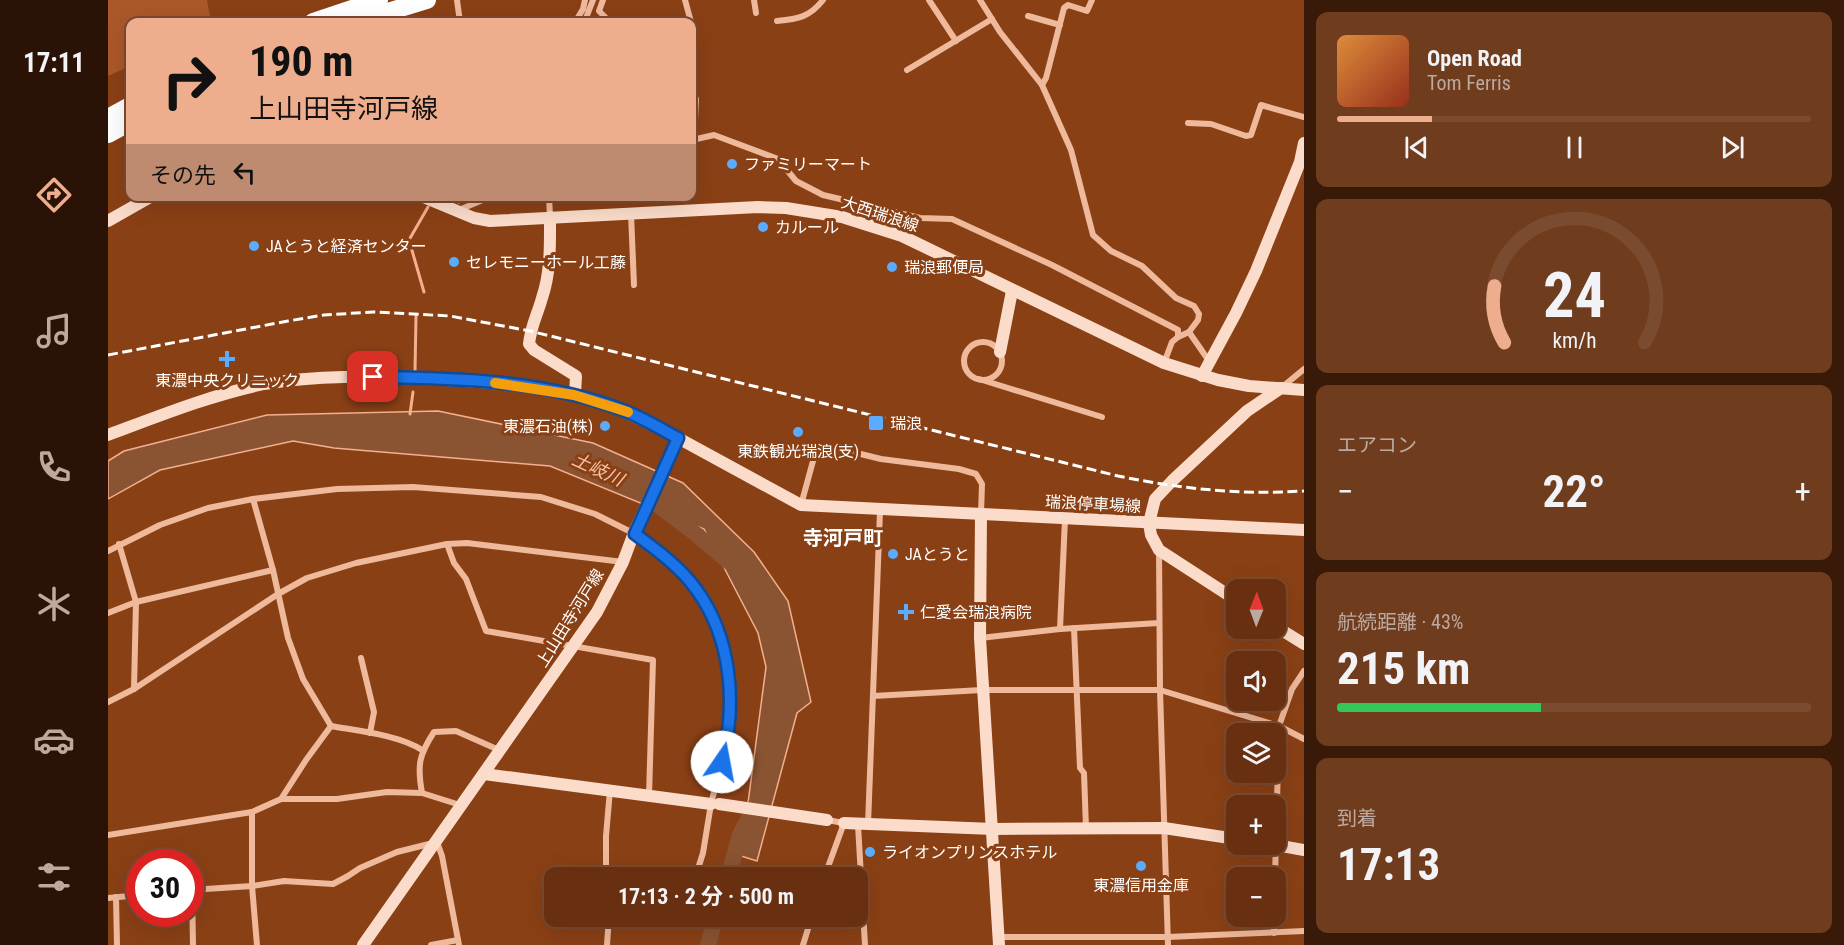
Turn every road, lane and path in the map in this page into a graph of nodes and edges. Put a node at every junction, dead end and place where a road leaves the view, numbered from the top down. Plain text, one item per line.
1 (379, 0) edge
2 (427, 0) edge
3 (457, 0) edge
4 (585, 0) edge
5 (594, 0) edge
6 (603, 0) edge
7 (685, 0) edge
8 (754, 0) edge
9 (823, 0) edge
10 (929, 0) edge
11 (980, 0) edge
12 (1092, 0) edge
13 (756, 13) dead end
14 (1028, 16) dead end
15 (325, 18) edge
16 (368, 18) edge
17 (459, 18) edge
18 (577, 18) edge
19 (586, 18) edge
20 (606, 18) edge
21 (690, 18) edge
22 (992, 19) junction
23 (777, 21) dead end
24 (1060, 25) junction
25 (956, 41) junction
26 (907, 70) dead end
27 (1042, 86) junction
28 (126, 108) edge
29 (1304, 117) edge
30 (108, 118) edge
31 (1188, 123) dead end
32 (126, 124) edge
33 (108, 134) edge
34 (696, 139) edge
35 (1304, 143) edge
36 (143, 201) edge
37 (433, 201) edge
38 (476, 201) edge
39 (549, 201) edge
40 (873, 206) junction
41 (458, 211) junction
42 (631, 213) junction
43 (550, 217) junction
44 (108, 221) edge
45 (870, 225) junction
46 (634, 285) dead end
47 (1012, 291) junction
48 (1189, 332) junction
49 (1178, 337) junction
50 (1000, 352) junction
51 (1209, 361) junction
52 (1164, 363) junction
53 (1304, 369) edge
54 (1202, 376) junction
55 (979, 379) junction
56 (1281, 388) junction
57 (1304, 390) edge
58 (574, 395) junction
59 (1102, 417) dead end
60 (108, 435) edge
61 (678, 438) junction
62 (253, 499) junction
63 (801, 506) junction
64 (880, 510) junction
65 (981, 515) junction
66 (1065, 519) junction
67 (1149, 523) junction
68 (1304, 530) edge
69 (635, 532) junction
70 (119, 544) junction
71 (447, 544) junction
72 (1159, 550) junction
73 (108, 551) edge
74 (623, 562) junction
75 (273, 570) junction
76 (278, 594) junction
77 (1226, 594) edge
78 (136, 602) junction
79 (108, 612) edge
80 (1159, 623) junction
81 (1074, 628) junction
82 (1060, 629) junction
83 (1286, 633) edge
84 (980, 638) junction
85 (1304, 644) edge
86 (573, 647) junction
87 (361, 658) dead end
88 (1304, 671) edge
89 (134, 689) junction
90 (982, 690) junction
91 (1076, 690) junction
92 (1160, 690) junction
93 (873, 696) junction
94 (108, 702) edge
95 (1269, 723) edge
96 (1280, 723) edge
97 (330, 726) junction
98 (1286, 730) edge
99 (370, 733) junction
100 (1304, 739) edge
101 (422, 750) junction
102 (501, 751) junction
103 (484, 774) junction
104 (610, 790) junction
105 (422, 793) junction
106 (650, 796) junction
107 (281, 800) junction
108 (715, 804) junction
109 (462, 806) junction
110 (252, 812) junction
111 (827, 820) joint
112 (844, 823) junction
113 (863, 825) junction
114 (1086, 828) junction
115 (1164, 828) junction
116 (993, 829) junction
117 (108, 835) edge
118 (1226, 837) edge
119 (437, 842) junction
120 (1286, 847) edge
121 (1304, 849) edge
122 (606, 867) edge
123 (699, 867) edge
124 (828, 867) edge
125 (252, 886) junction
126 (204, 889) edge
127 (126, 896) edge
128 (116, 897) junction
129 (108, 898) edge
130 (193, 927) edge
131 (610, 927) edge
132 (809, 927) edge
133 (1274, 927) edge
134 (1304, 931) edge
135 (1274, 933) junction
136 (1168, 937) junction
137 (999, 941) edge
138 (458, 943) edge
139 (117, 945) edge
140 (194, 945) edge
141 (257, 945) edge
142 (363, 945) edge
143 (431, 945) edge
144 (607, 945) edge
145 (803, 945) edge
146 (865, 945) edge
147 (1168, 945) edge

1 - 15 highway
2 - 16 highway
3 - 17 street
4 - 18 street
5 - 19 street
6 - 20 street
7 - 21 street
8 - 13 street
9 - 23 street
10 - 25 street
11 - 22 street
12 - 24 street
14 - 24 street
22 - 25 street
22 - 27 street
24 - 27 street
25 - 26 street
27 - 48 street
28 - 30 highway
29 - 31 street
32 - 33 highway
34 - 40 street
35 - 51 street
36 - 44 street
37 - 41 street, 大西瑞浪線
38 - 41 street
39 - 43 street
40 - 45 street
40 - 49 street
41 - 43 street, 大西瑞浪線
42 - 43 street, 大西瑞浪線
42 - 45 street, 大西瑞浪線
42 - 46 street
43 - 58 street
45 - 47 street, 大西瑞浪線
47 - 50 street
47 - 52 street, 大西瑞浪線
48 - 49 street
48 - 51 street
49 - 52 street
50 - 55 street
50 - 55 street
51 - 54 street
52 - 54 street, 大西瑞浪線
53 - 56 street
54 - 56 street, 大西瑞浪線
55 - 59 street
56 - 57 street, 大西瑞浪線
56 - 67 street
58 - 60 street
58 - 61 street
61 - 63 street
61 - 69 street, 上山田寺河戸線
62 - 69 street
62 - 70 street
62 - 75 street
63 - 64 street, 瑞浪停車場線
63 - 65 street
64 - 65 street, 瑞浪停車場線
64 - 93 street
65 - 66 street, 瑞浪停車場線
65 - 84 street
66 - 67 street, 瑞浪停車場線
66 - 82 street
67 - 68 street, 瑞浪停車場線
67 - 72 street
69 - 74 street, 上山田寺河戸線
69 - 108 street
70 - 73 street
70 - 78 street
71 - 74 street
71 - 76 street
71 - 86 street
72 - 77 street
72 - 80 street
74 - 86 street, 上山田寺河戸線
75 - 76 street
75 - 78 street
76 - 89 street
76 - 97 street
78 - 79 street
78 - 89 street
80 - 81 street
80 - 92 street
81 - 82 street
81 - 91 street
82 - 84 street
83 - 85 street
84 - 90 street
86 - 102 street, 上山田寺河戸線
86 - 106 street
87 - 99 street
88 - 96 street
89 - 94 street
90 - 91 street
90 - 93 street
90 - 116 street
91 - 92 street
91 - 114 street
92 - 95 street
92 - 115 street
93 - 113 street
97 - 99 street
97 - 107 street
98 - 100 street
99 - 101 street
101 - 102 street
101 - 105 street
102 - 103 street, 上山田寺河戸線
103 - 104 street
103 - 109 street, 上山田寺河戸線
104 - 106 street
104 - 122 street
105 - 107 street
105 - 109 street
106 - 108 street
107 - 110 street
108 - 111 street
108 - 123 street
109 - 119 street, 上山田寺河戸線
110 - 117 street
110 - 125 street
111 - 112 street
112 - 113 street
112 - 124 street
113 - 116 street
113 - 146 street
114 - 115 street
114 - 116 street
115 - 118 street
115 - 136 street
116 - 137 street
119 - 125 street
119 - 138 street
119 - 142 street, 上山田寺河戸線
120 - 121 street
125 - 126 street
125 - 141 street
127 - 128 street
128 - 129 street
128 - 139 street
130 - 140 street
131 - 144 street
132 - 145 street
133 - 135 street
134 - 135 street
135 - 136 street
136 - 137 street
136 - 147 street
138 - 143 street

